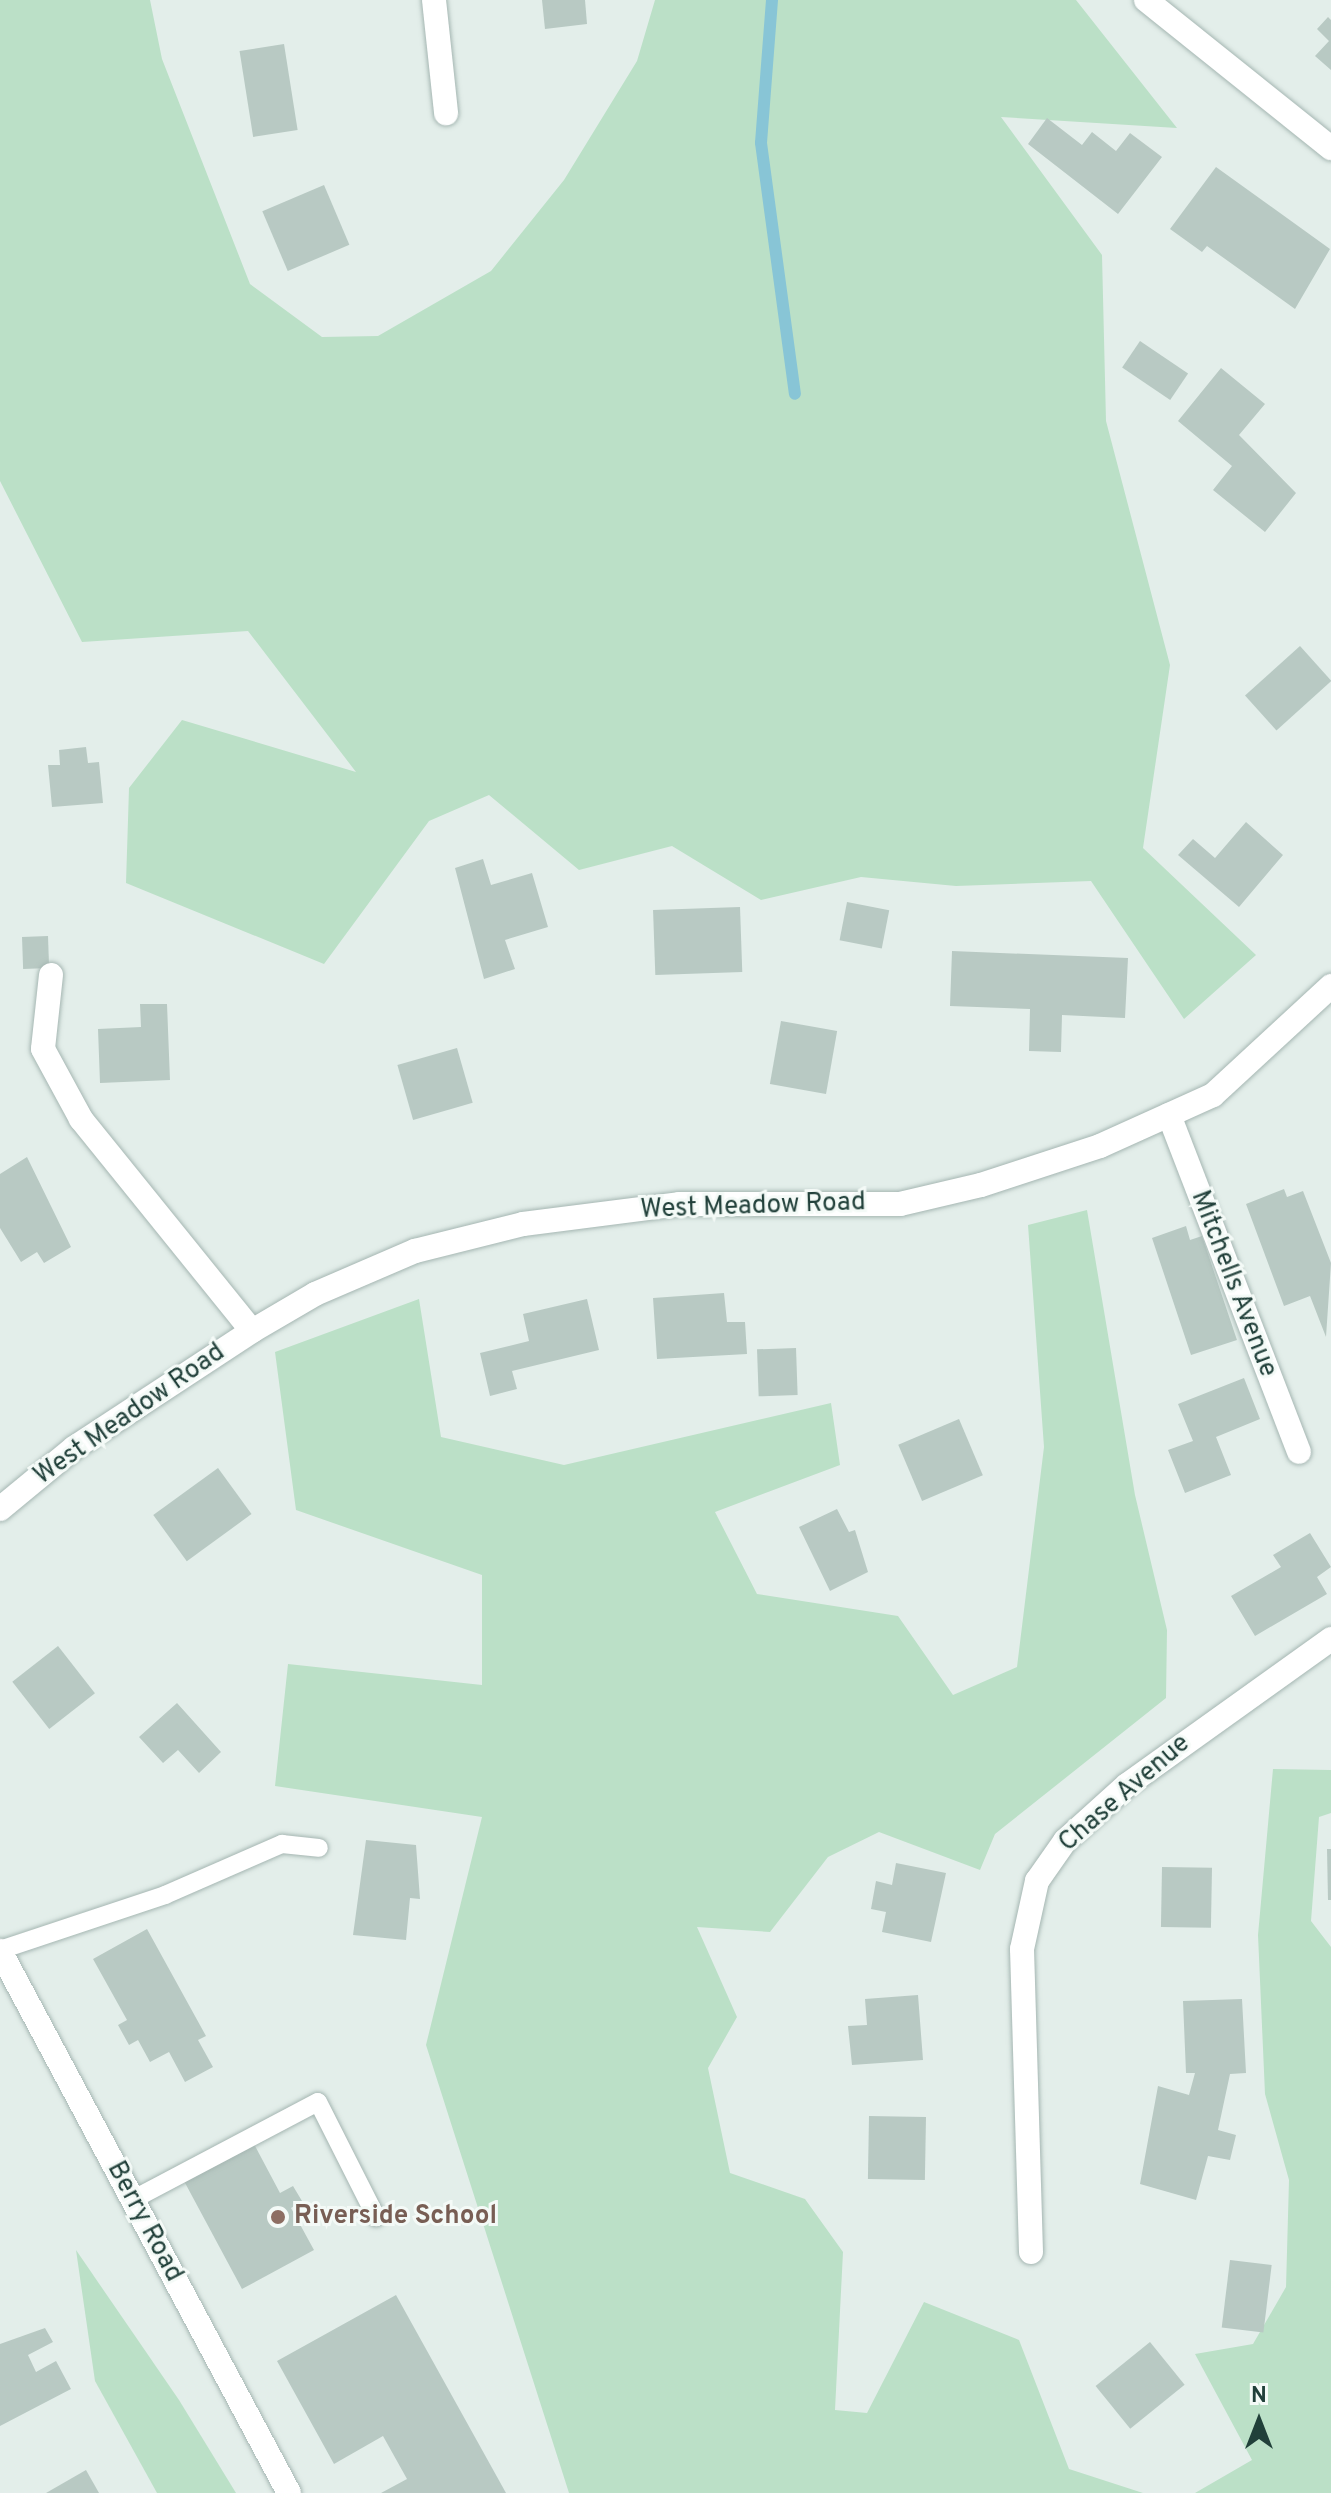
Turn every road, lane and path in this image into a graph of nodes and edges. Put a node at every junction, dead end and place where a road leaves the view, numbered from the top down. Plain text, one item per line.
1 (434, 0) edge
2 (1146, 0) edge
3 (446, 113) dead end
4 (1331, 148) edge
5 (51, 975) dead end
6 (1331, 986) edge
7 (1169, 1115) junction
8 (252, 1331) junction
9 (1299, 1452) dead end
10 (0, 1509) edge
11 (1331, 1639) edge
12 (319, 1848) dead end
13 (0, 1951) edge
14 (132, 2200) junction
15 (376, 2217) dead end
16 (1031, 2252) dead end
17 (289, 2493) edge

1 - 3 street
2 - 4 street
5 - 8 street
6 - 7 street, West Meadow Road
7 - 8 street, West Meadow Road
7 - 9 street, Mitchells Avenue
8 - 10 street, West Meadow Road
11 - 16 street, Chase Avenue
12 - 13 lane
13 - 14 street, Berry Road
14 - 15 lane
14 - 17 street, Berry Road

